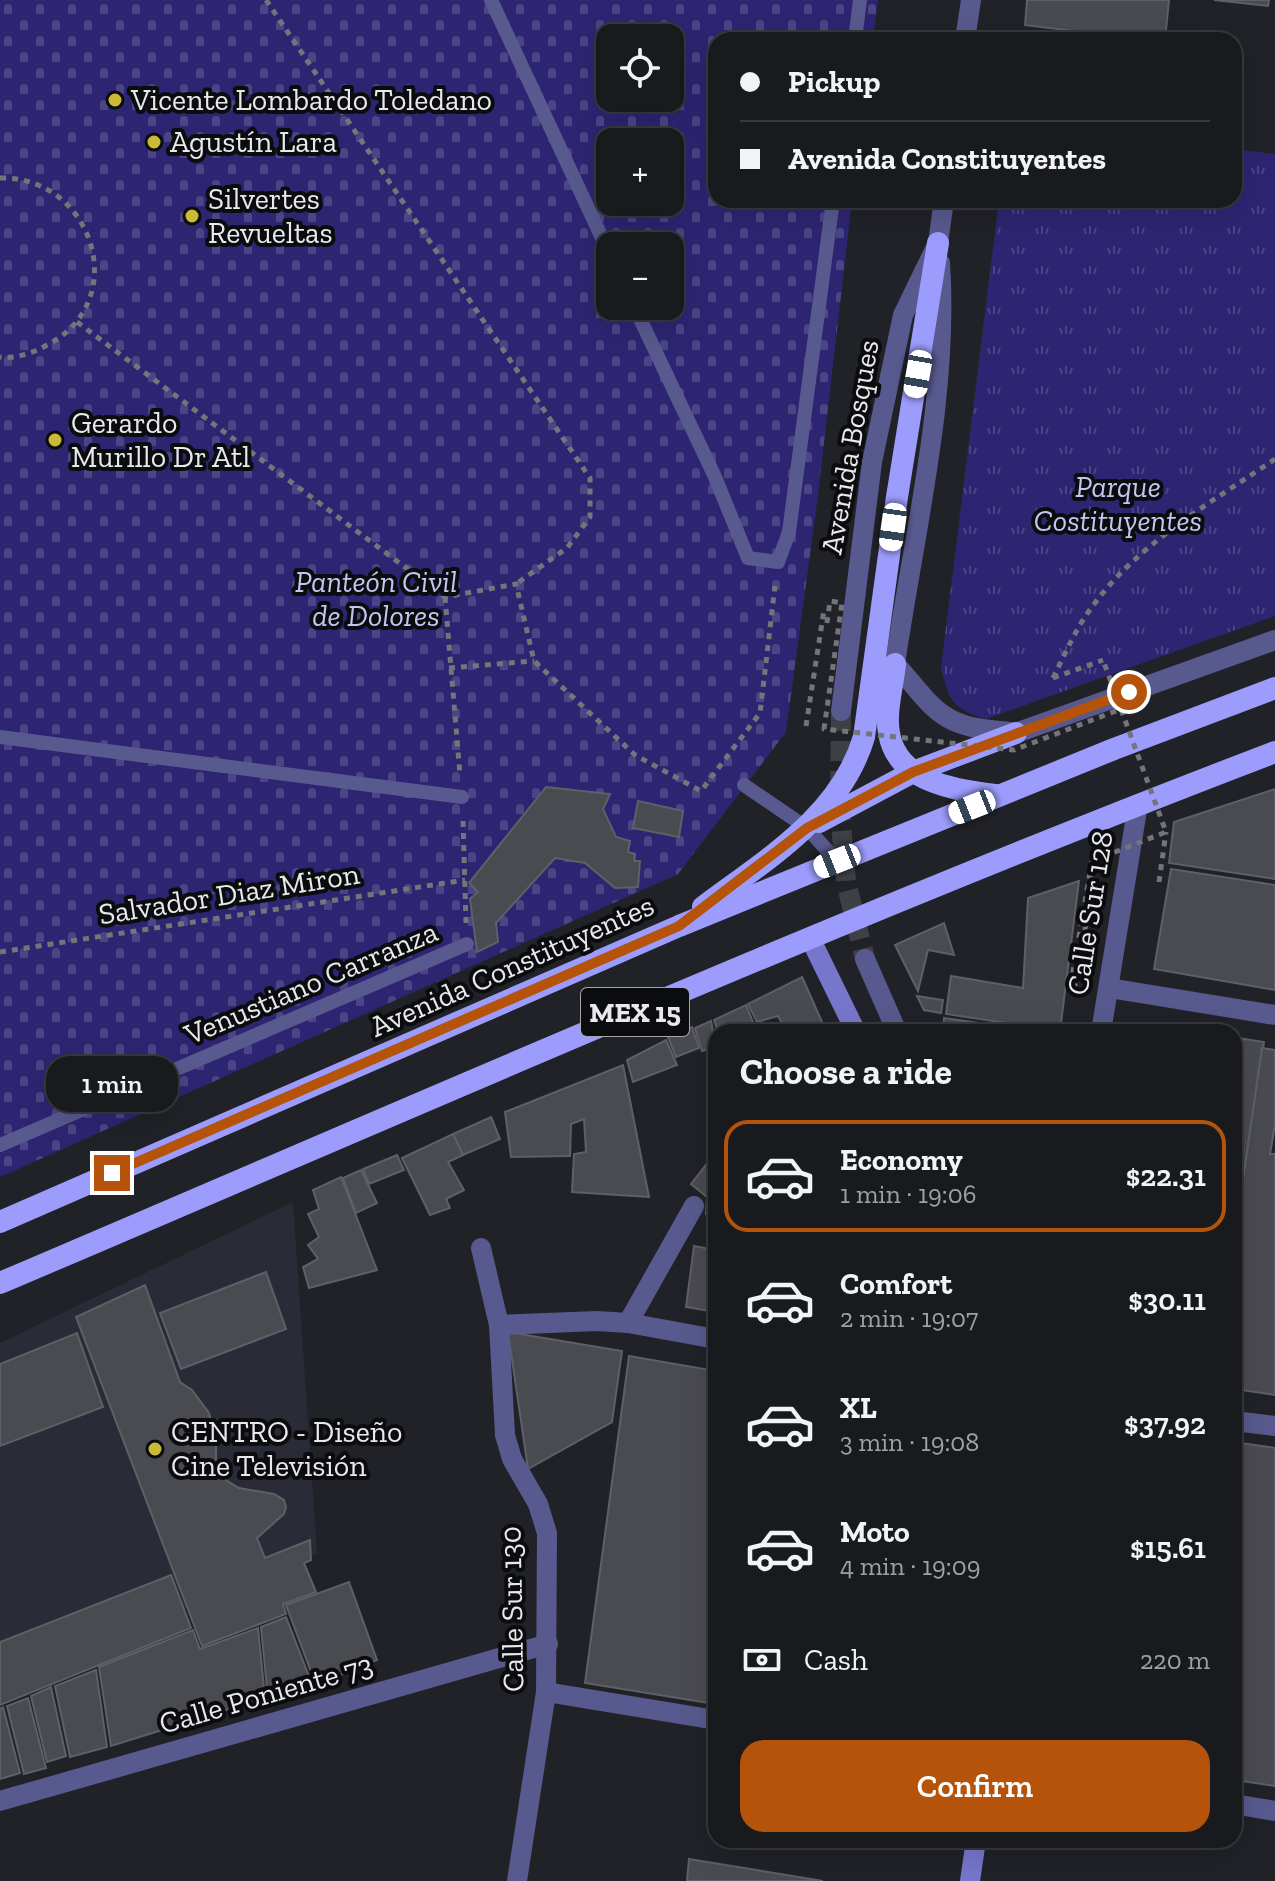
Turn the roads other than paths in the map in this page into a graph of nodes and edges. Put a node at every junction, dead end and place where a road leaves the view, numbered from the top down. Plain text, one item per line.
1 (491, 0) edge
2 (860, 0) edge
3 (971, 0) edge
4 (856, 32) edge
5 (966, 32) edge
6 (832, 208) edge
7 (943, 208) edge
8 (599, 232) edge
9 (938, 243) junction
10 (641, 320) edge
11 (1275, 640) edge
12 (895, 664) junction
13 (1275, 688) edge
14 (841, 711) tunnel mouth
15 (1016, 733) junction
16 (0, 737) edge
17 (1275, 752) edge
18 (913, 772) junction
19 (744, 785) dead end
20 (998, 796) junction
21 (462, 797) road end
22 (1138, 804) junction
23 (807, 828) junction
24 (837, 861) junction
25 (679, 926) junction
26 (810, 938) junction
27 (467, 944) road end
28 (865, 959) tunnel mouth
29 (1109, 988) junction
30 (1275, 1015) edge
31 (852, 1024) edge
32 (893, 1024) edge
33 (1102, 1024) edge
34 (0, 1145) edge
35 (694, 1206) dead end
36 (0, 1222) edge
37 (481, 1248) dead end
38 (0, 1283) edge
39 (628, 1323) junction
40 (499, 1325) junction
41 (708, 1338) edge
42 (1242, 1422) edge
43 (1275, 1426) edge
44 (548, 1644) junction
45 (546, 1692) junction
46 (708, 1719) edge
47 (0, 1801) edge
48 (1242, 1805) edge
49 (1275, 1811) edge
50 (975, 1848) edge
51 (517, 1881) edge
52 (970, 1881) edge

1 - 8 lane
2 - 4 lane
3 - 5 street
6 - 10 lane
7 - 9 street, Avenida Bosques
9 - 12 street
9 - 14 street, Avenida Bosques
9 - 23 highway
11 - 15 street
12 - 15 street
12 - 18 highway
13 - 20 highway, Avenida Constituyentes / MEX 15
15 - 18 highway
16 - 21 lane
17 - 22 highway, MEX 15
18 - 20 highway
18 - 23 highway
19 - 23 lane
20 - 24 highway, Avenida Constituyentes / MEX 15
22 - 26 highway, MEX 15
22 - 29 street, Calle Sur 128
23 - 24 lane
23 - 25 highway
24 - 25 highway, Avenida Constituyentes / MEX 15
25 - 36 highway, Avenida Constituyentes / MEX 15
26 - 31 main road
26 - 38 highway, MEX 15
27 - 34 lane, Venustiano Carranza
28 - 32 street
29 - 30 street
29 - 33 street, Calle Sur 128
35 - 39 street
37 - 40 street, Calle Sur 130
39 - 40 street
39 - 41 street
40 - 44 street, Calle Sur 130
42 - 43 street
44 - 45 street, Calle Sur 130
44 - 47 street, Calle Poniente 73
45 - 46 street
45 - 51 street, Calle Sur 130
48 - 49 street
50 - 52 main road

